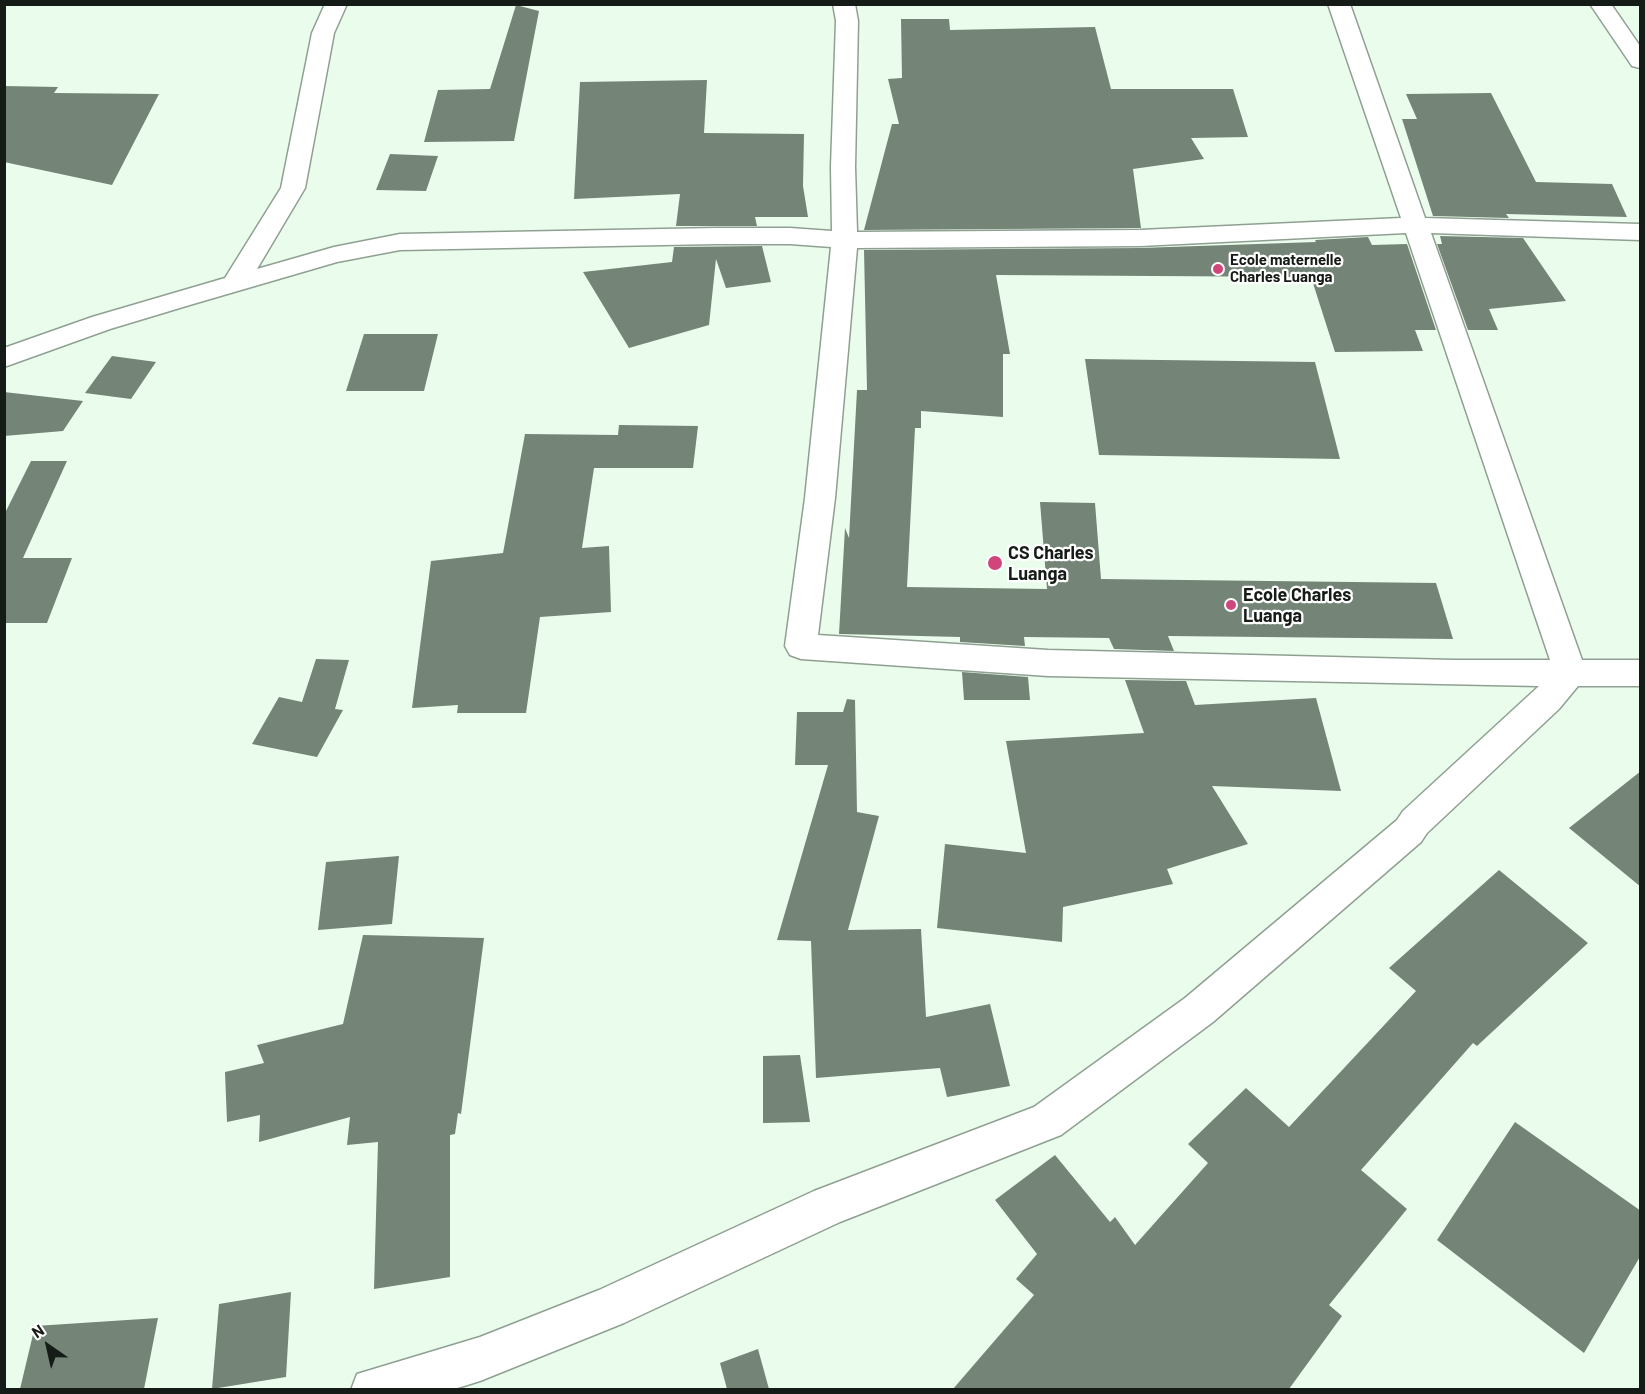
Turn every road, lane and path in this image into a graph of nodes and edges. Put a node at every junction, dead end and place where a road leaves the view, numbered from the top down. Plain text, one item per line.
1 (336, 4) edge
2 (844, 4) edge
3 (1339, 4) edge
4 (1600, 4) edge
5 (1641, 61) edge
6 (1415, 225) junction
7 (1641, 232) edge
8 (844, 240) junction
9 (235, 283) junction
10 (4, 358) edge
11 (1570, 672) junction
12 (1641, 673) edge
13 (373, 1389) edge

1 - 9 street
2 - 8 street
3 - 6 street
4 - 5 street
6 - 7 street
6 - 8 street
6 - 11 street
8 - 9 street
8 - 11 street
9 - 10 street
11 - 12 street
11 - 13 street

